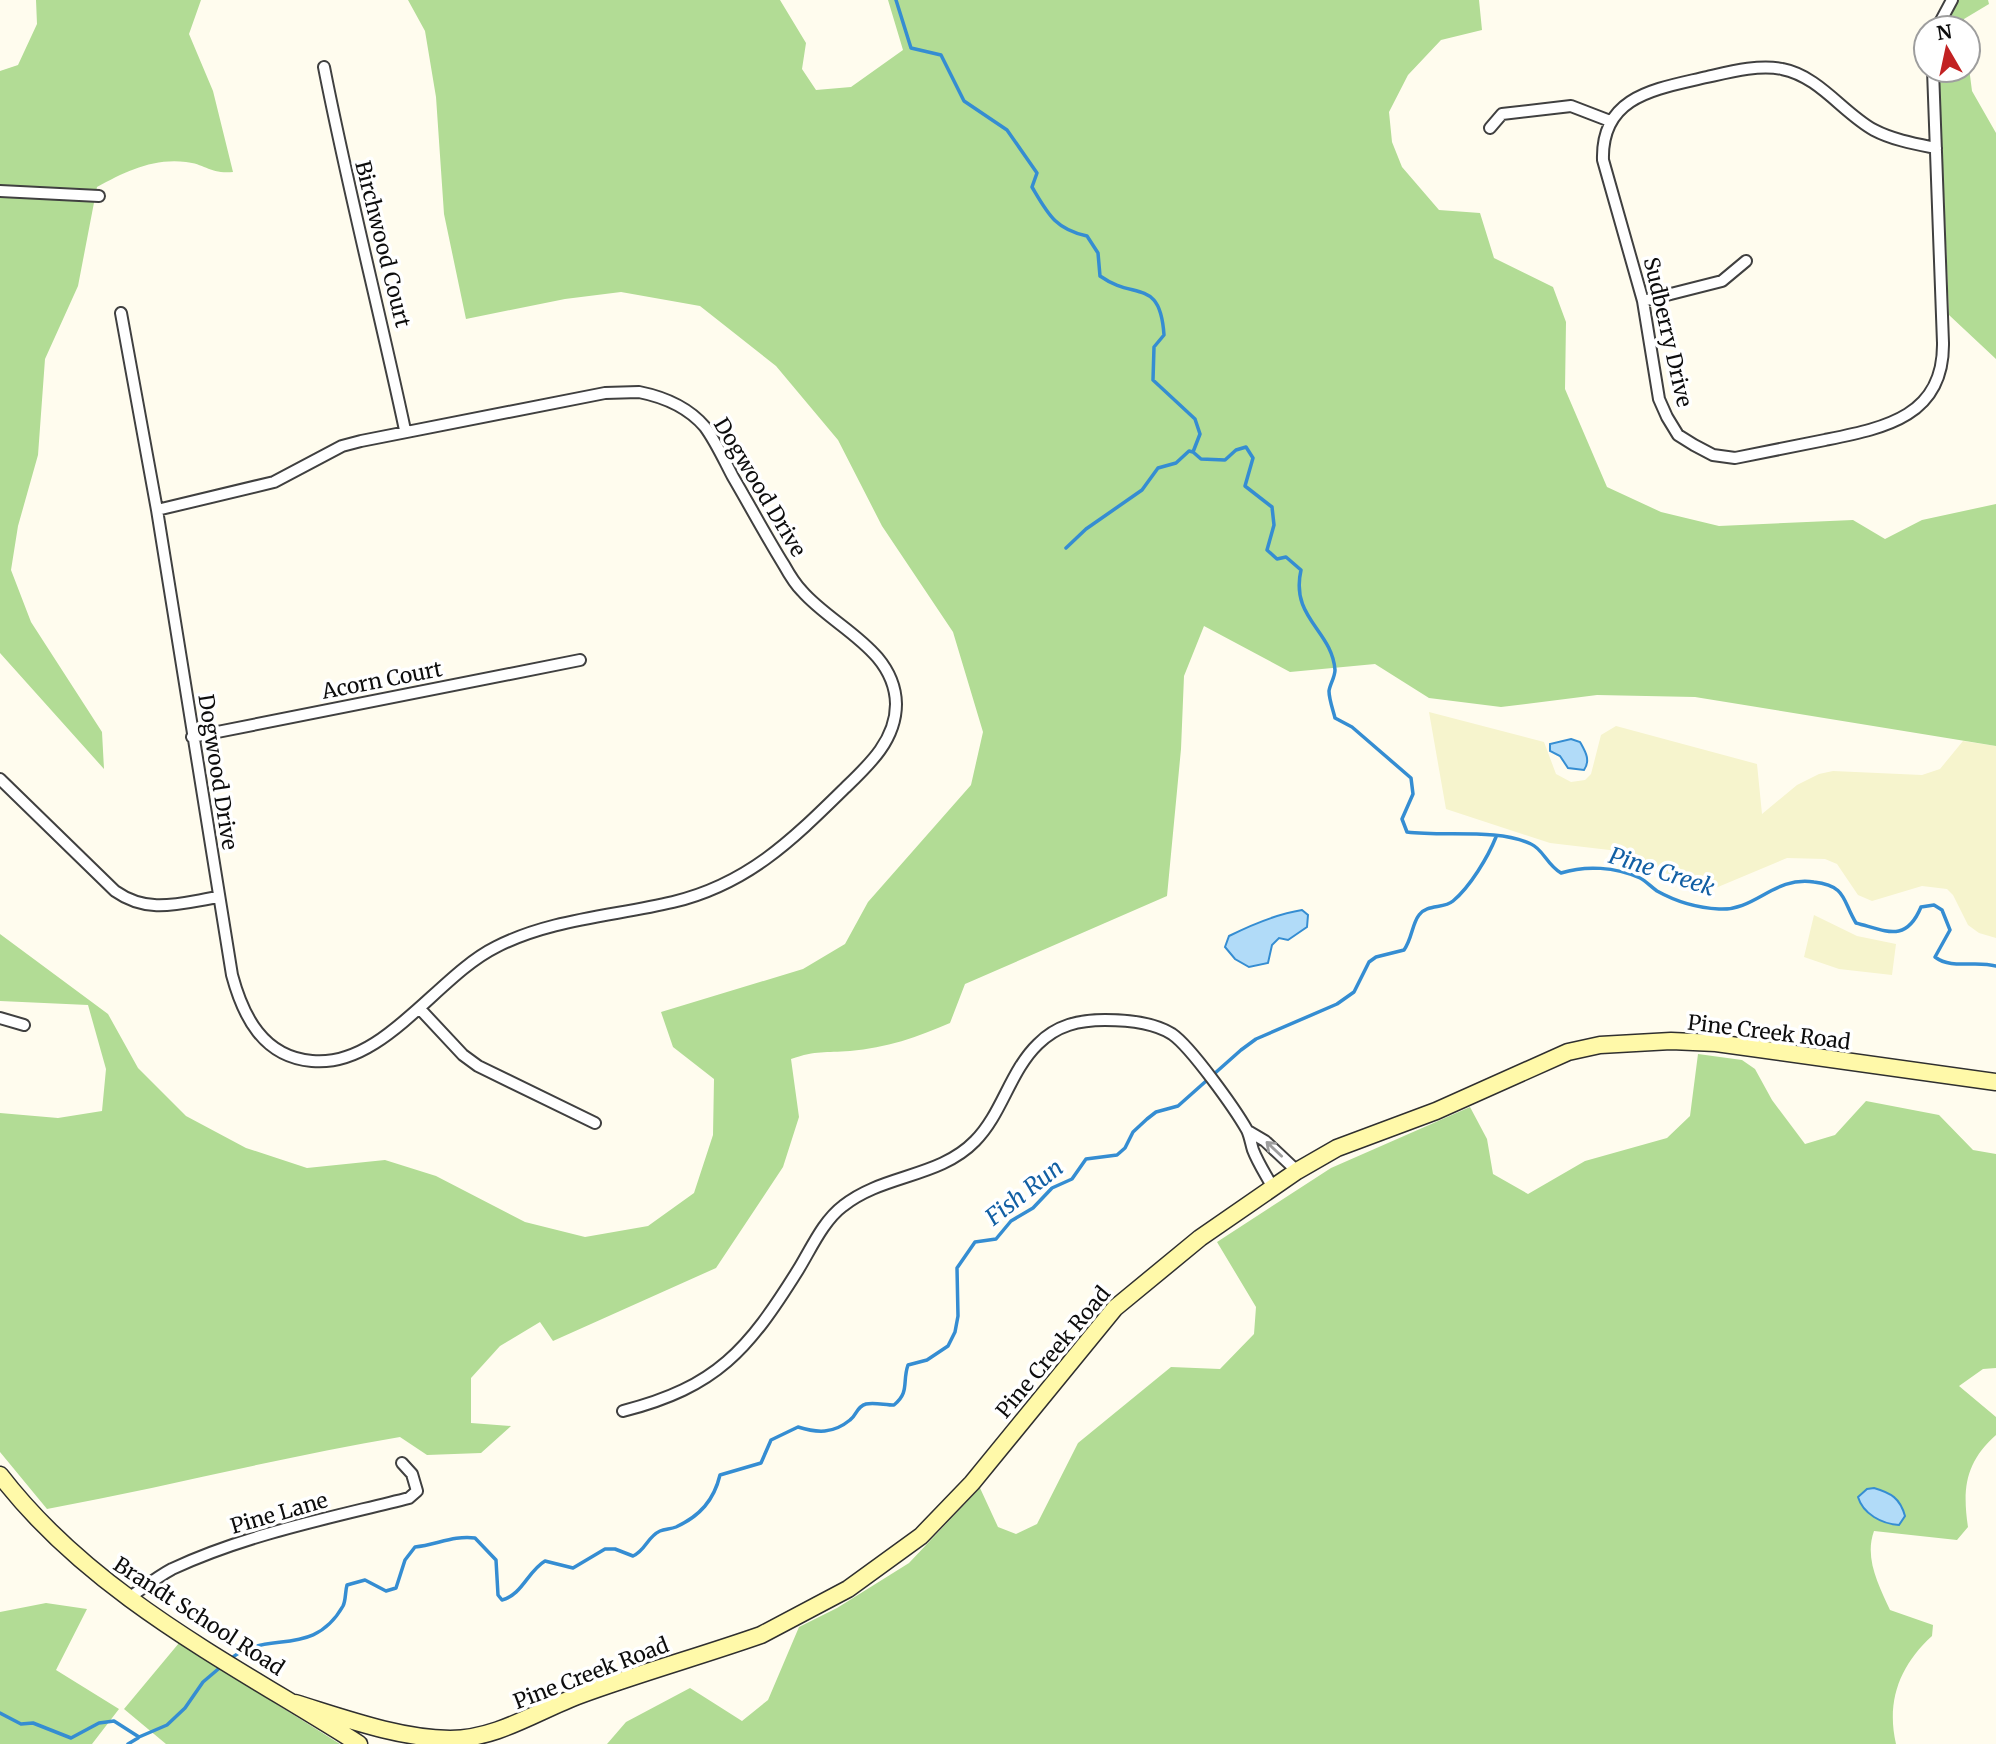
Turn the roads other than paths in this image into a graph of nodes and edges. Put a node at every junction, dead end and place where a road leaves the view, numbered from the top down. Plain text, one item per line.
1 (324, 68) dead end
2 (1934, 84) edge
3 (1611, 121) junction
4 (1490, 128) dead end
5 (1936, 148) junction
6 (0, 191) edge
7 (99, 196) dead end
8 (1746, 261) dead end
9 (1643, 301) junction
10 (121, 313) dead end
11 (405, 430) junction
12 (157, 510) junction
13 (580, 660) dead end
14 (192, 737) junction
15 (0, 779) edge
16 (219, 897) junction
17 (419, 1009) junction
18 (0, 1018) edge
19 (24, 1025) dead end
20 (1996, 1082) edge
21 (595, 1123) dead end
22 (1248, 1131) junction
23 (1297, 1171) junction
24 (1273, 1188) junction
25 (623, 1411) dead end
26 (402, 1463) dead end
27 (3, 1482) edge
28 (127, 1598) junction
29 (295, 1703) junction
30 (359, 1744) edge

1 - 11 street, Birchwood Court
2 - 5 street, Sudberry Drive
3 - 4 street
3 - 5 street
3 - 9 street, Sudberry Drive
5 - 9 street, Sudberry Drive
6 - 7 street
8 - 9 street
10 - 12 street
11 - 12 street, Dogwood Drive
11 - 17 street, Dogwood Drive
12 - 14 street, Dogwood Drive
13 - 14 street, Acorn Court
14 - 16 street, Dogwood Drive
15 - 16 street
16 - 17 street, Dogwood Drive
17 - 21 street
18 - 19 street
20 - 23 street, Pine Creek Road
23 -> 22 street
22 - 24 street
22 - 25 street
23 - 24 street, Pine Creek Road
24 - 29 street, Pine Creek Road
26 - 28 street, Pine Lane
27 - 28 street, Brandt School Road
28 - 29 street, Brandt School Road
29 - 30 street, Brandt School Road

